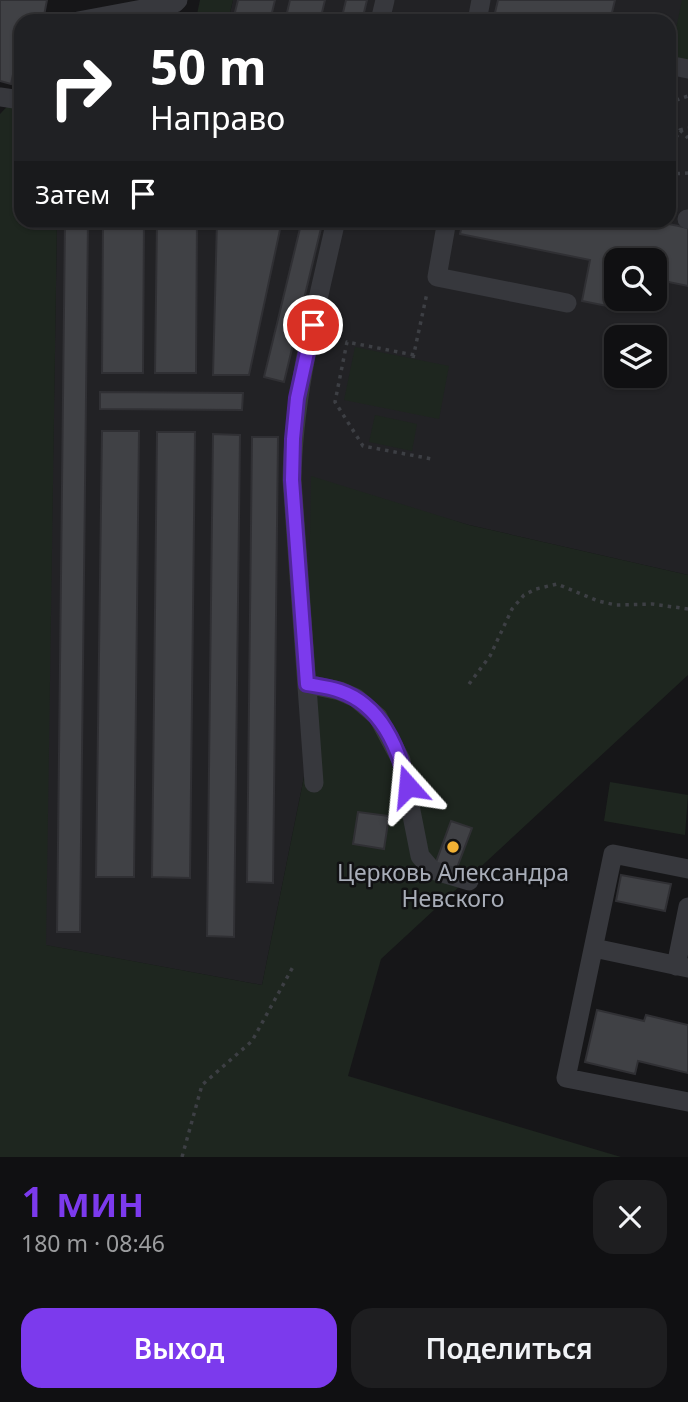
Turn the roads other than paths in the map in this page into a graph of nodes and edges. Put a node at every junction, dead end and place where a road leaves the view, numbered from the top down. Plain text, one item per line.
1 (178, 0) edge
2 (140, 4) edge
3 (104, 14) edge
4 (334, 228) edge
5 (446, 228) edge
6 (567, 303) dead end
7 (307, 684) junction
8 (314, 783) dead end
9 (688, 869) edge
10 (469, 881) dead end
11 (688, 906) edge
12 (594, 948) junction
13 (682, 967) edge
14 (688, 1102) edge

1 - 2 street
2 - 3 street
4 - 7 street
5 - 6 street
7 - 8 street
7 - 10 street
9 - 12 street
11 - 13 street
12 - 13 street
12 - 14 street

